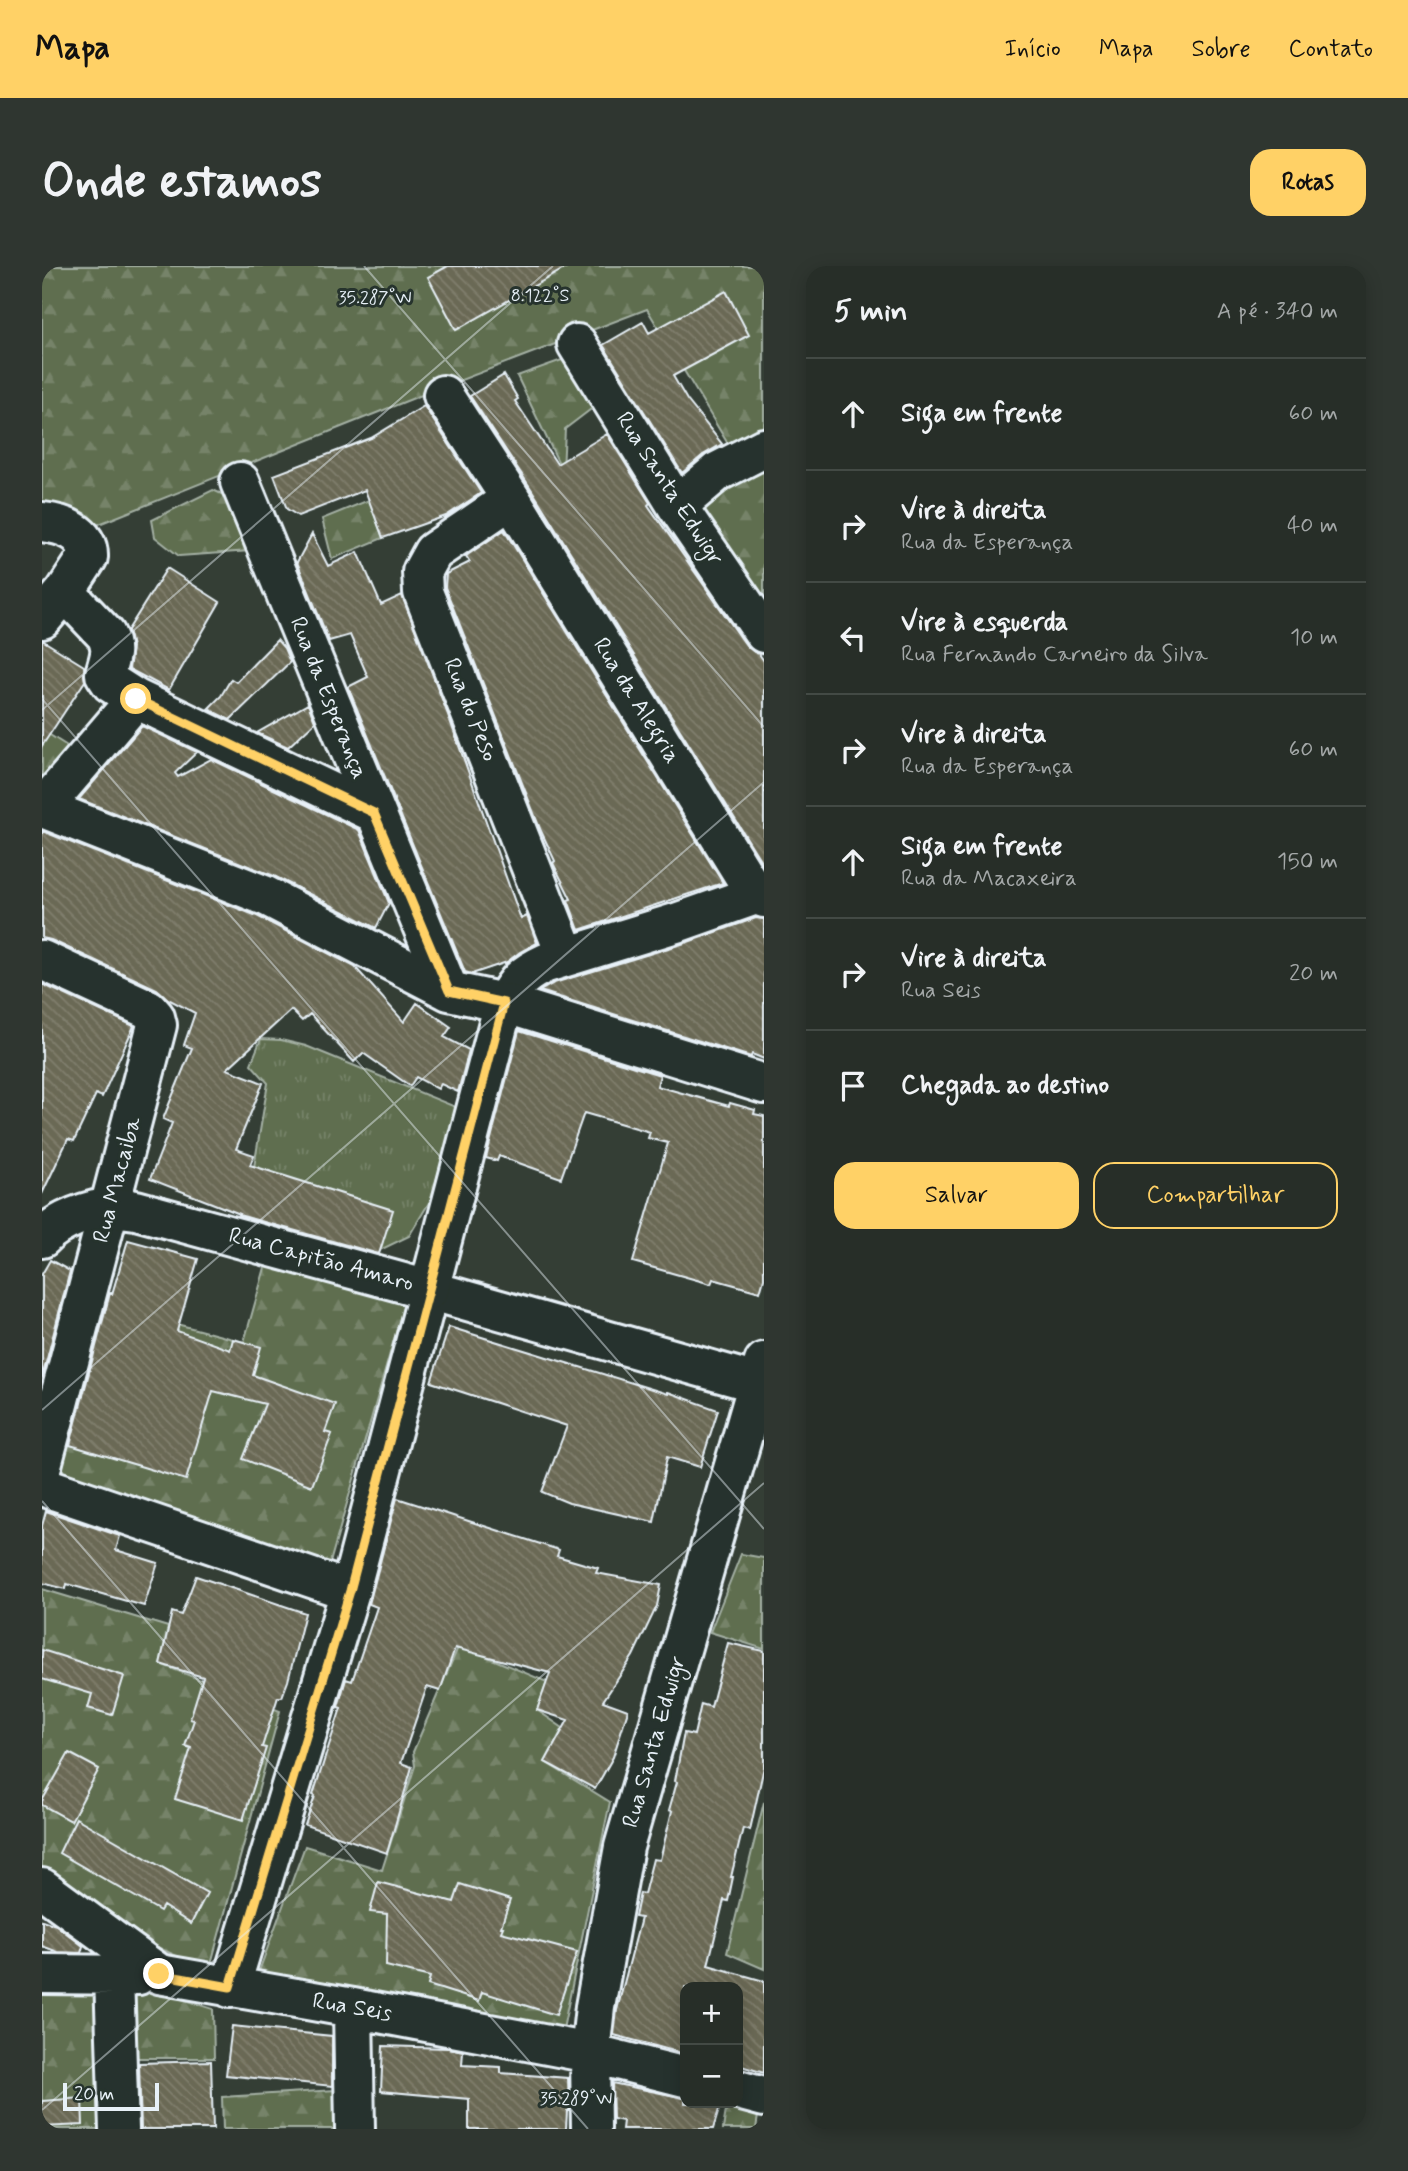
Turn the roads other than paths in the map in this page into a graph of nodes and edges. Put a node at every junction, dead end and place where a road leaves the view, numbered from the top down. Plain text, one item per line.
1 (577, 344) dead end
2 (443, 395) dead end
3 (764, 448) edge
4 (240, 482) dead end
5 (511, 499) junction
6 (677, 506) junction
7 (42, 522) edge
8 (53, 605) edge
9 (764, 633) edge
10 (136, 699) junction
11 (42, 809) edge
12 (374, 813) junction
13 (761, 895) edge
14 (566, 956) junction
15 (42, 960) edge
16 (449, 991) junction
17 (504, 1003) junction
18 (764, 1084) edge
19 (111, 1207) junction
20 (42, 1237) edge
21 (429, 1290) junction
22 (762, 1377) edge
23 (42, 1465) edge
24 (42, 1486) edge
25 (350, 1591) junction
26 (42, 1888) edge
27 (42, 1974) edge
28 (159, 1974) junction
29 (114, 1976) junction
30 (230, 1987) junction
31 (353, 2008) junction
32 (590, 2053) junction
33 (680, 2076) edge
34 (743, 2091) edge
35 (764, 2097) edge
36 (119, 2129) edge
37 (355, 2129) edge
38 (591, 2129) edge

1 - 6 street, Rua Santa Edwigr
2 - 5 street, Rua da Alegria
3 - 6 street
4 - 12 street, Rua da Esperança
5 - 13 street, Rua da Alegria
5 - 14 street, Rua do Peso
6 - 9 street, Rua Santa Edwigr
7 - 8 street
8 - 10 street
10 - 11 street
10 - 12 street
11 - 16 street
12 - 16 street, Rua da Esperança
13 - 14 street
14 - 17 street
15 - 19 street, Rua Macaiba
16 - 17 street
17 - 18 street
17 - 21 street
19 - 20 street, Rua Capitão Amaro
19 - 21 street, Rua Capitão Amaro
19 - 23 street, Rua Macaiba
21 - 22 street, Rua Capitão Amaro
21 - 25 street
22 - 32 street, Rua Santa Edwigr
24 - 25 street
25 - 30 street
26 - 28 street, Rua Seis
27 - 29 street
28 - 29 street
28 - 30 street, Rua Seis
29 - 36 street
30 - 31 street, Rua Seis
31 - 32 street, Rua Seis
31 - 37 street
32 - 33 street, Rua Seis
32 - 38 street, Rua Santa Edwigr
34 - 35 street

